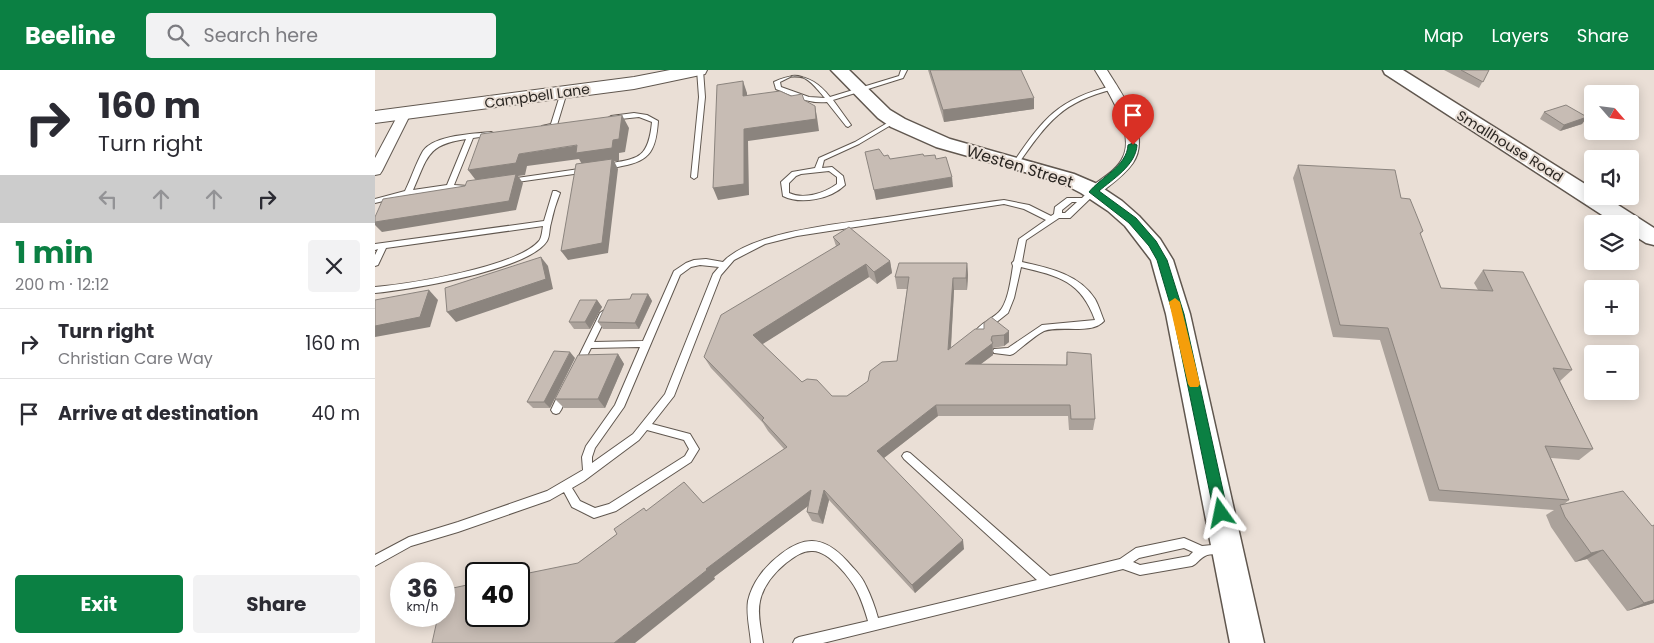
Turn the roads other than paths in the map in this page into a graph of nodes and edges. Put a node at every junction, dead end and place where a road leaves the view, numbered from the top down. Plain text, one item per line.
1 (699, 70) edge
2 (839, 70) edge
3 (904, 70) edge
4 (1101, 70) edge
5 (1391, 70) edge
6 (1112, 88) junction
7 (859, 90) junction
8 (563, 92) junction
9 (828, 100) junction
10 (405, 114) junction
11 (375, 117) edge
12 (601, 119) edge
13 (894, 121) junction
14 (563, 124) edge
15 (554, 125) junction
16 (848, 125) dead end
17 (535, 128) edge
18 (498, 133) edge
19 (470, 137) junction
20 (1016, 163) junction
21 (819, 170) junction
22 (375, 171) edge
23 (694, 176) dead end
24 (498, 183) edge
25 (450, 187) junction
26 (475, 187) edge
27 (556, 192) dead end
28 (408, 193) junction
29 (1088, 196) junction
30 (375, 201) edge
31 (1054, 217) junction
32 (547, 223) junction
33 (1654, 238) edge
34 (379, 247) edge
35 (375, 263) edge
36 (1016, 263) junction
37 (725, 265) junction
38 (375, 290) edge
39 (607, 308) edge
40 (980, 338) edge
41 (645, 344) junction
42 (589, 345) junction
43 (997, 352) edge
44 (576, 370) edge
45 (568, 386) edge
46 (556, 410) edge
47 (645, 426) junction
48 (907, 456) dead end
49 (588, 472) junction
50 (567, 486) junction
51 (1215, 549) junction
52 (375, 561) edge
53 (1123, 564) junction
54 (1048, 582) junction
55 (875, 624) junction
56 (757, 643) edge
57 (799, 643) edge
58 (1247, 643) edge

1 - 8 main road, Campbell Lane
1 - 23 lane
2 - 7 street, Westen Street
3 - 7 lane
4 - 6 street
5 - 33 street, Smallhouse Road
6 - 20 lane
6 - 29 street
7 - 9 lane
7 - 13 street, Westen Street
8 - 10 main road, Campbell Lane
8 - 15 lane
9 - 9 lane
9 - 16 lane
10 - 11 main road, Campbell Lane
10 - 22 street
12 - 24 lane
13 - 20 street, Westen Street
13 - 21 lane
14 - 15 lane
15 - 17 lane
18 - 19 lane
19 - 25 lane
19 - 28 lane
20 - 29 street, Westen Street
21 - 21 lane
25 - 26 lane
25 - 28 lane
27 - 32 lane
28 - 30 lane
29 - 31 lane
29 - 51 street, Westen Street
31 - 36 lane
31 - 37 lane
32 - 34 lane
32 - 38 lane
34 - 35 lane
36 - 40 lane
36 - 43 lane
37 - 41 lane
37 - 47 lane
39 - 42 lane
41 - 42 lane
41 - 49 lane
42 - 44 lane
45 - 46 lane
47 - 49 lane
47 - 50 lane
48 - 54 lane
49 - 50 lane
50 - 52 lane
51 - 53 lane
51 - 53 lane
51 - 58 street, Westen Street
53 - 54 lane
54 - 55 lane
55 - 56 lane
55 - 57 lane

